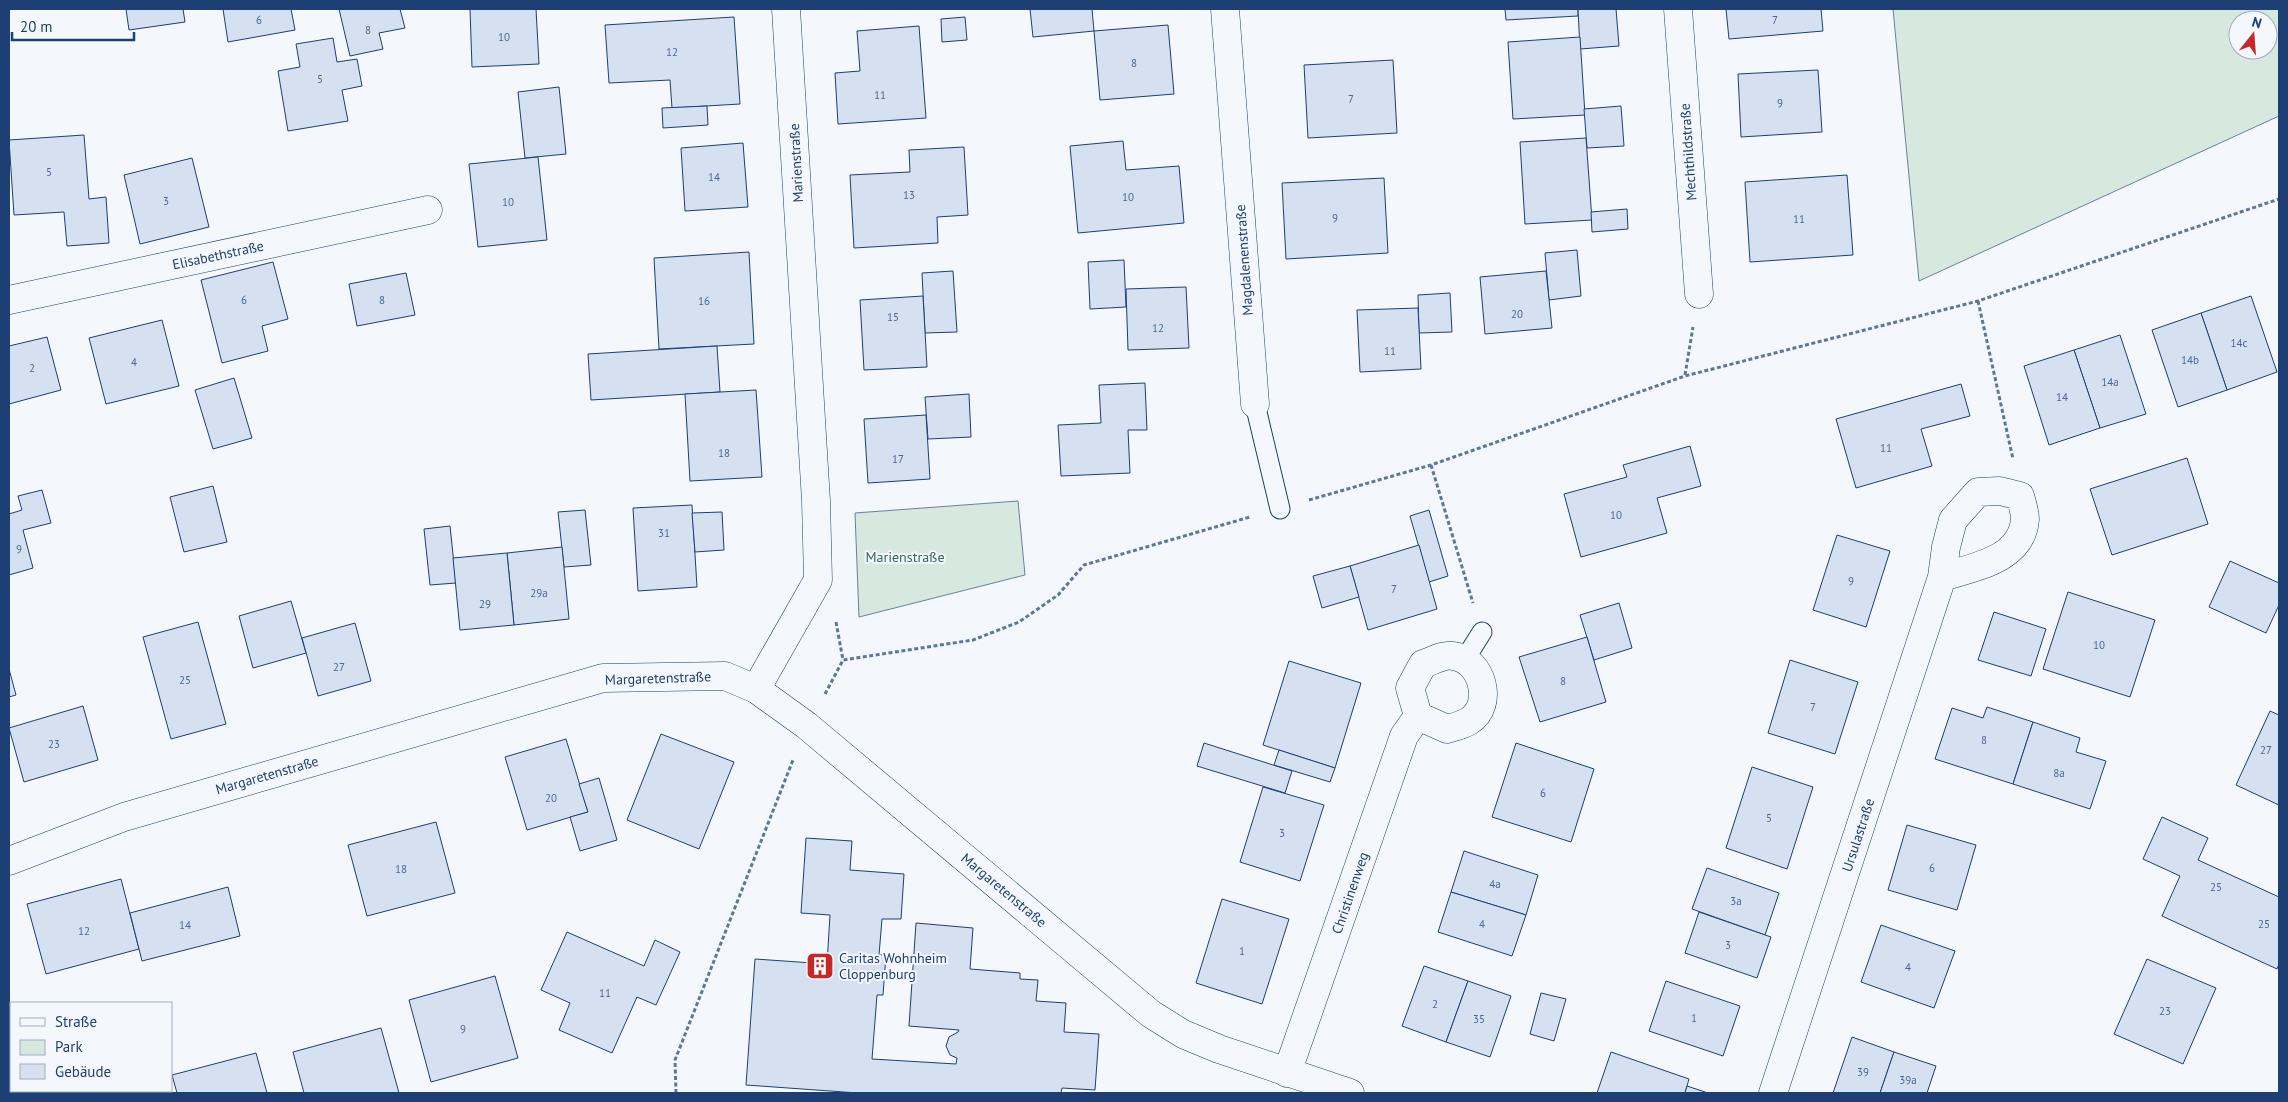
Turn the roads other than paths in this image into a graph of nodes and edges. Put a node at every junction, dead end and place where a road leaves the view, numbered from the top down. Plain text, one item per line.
1 (786, 9) edge
2 (1225, 9) edge
3 (1678, 9) edge
4 (428, 210) dead end
5 (1699, 294) road end
6 (9, 300) edge
7 (1254, 404) joint
8 (1280, 509) road end
9 (1942, 577) junction
10 (1482, 632) road end
11 (1465, 659) junction
12 (756, 689) junction
13 (1418, 716) junction
14 (9, 861) edge
15 (1287, 1073) junction
16 (1350, 1093) edge
17 (1773, 1093) edge

1 - 12 street, Marienstraße
2 - 7 street, Magdalenenstraße
3 - 5 street, Mechthildstraße
4 - 6 street, Elisabethstraße
7 - 8 lane, Magdalenenstraße
9 - 9 street, Ursulastraße
9 - 17 street, Ursulastraße
10 - 11 lane
11 - 13 street
11 - 13 street
12 - 14 street, Margaretenstraße
12 - 15 street, Margaretenstraße
13 - 15 street, Christinenweg
15 - 16 street, Margaretenstraße

